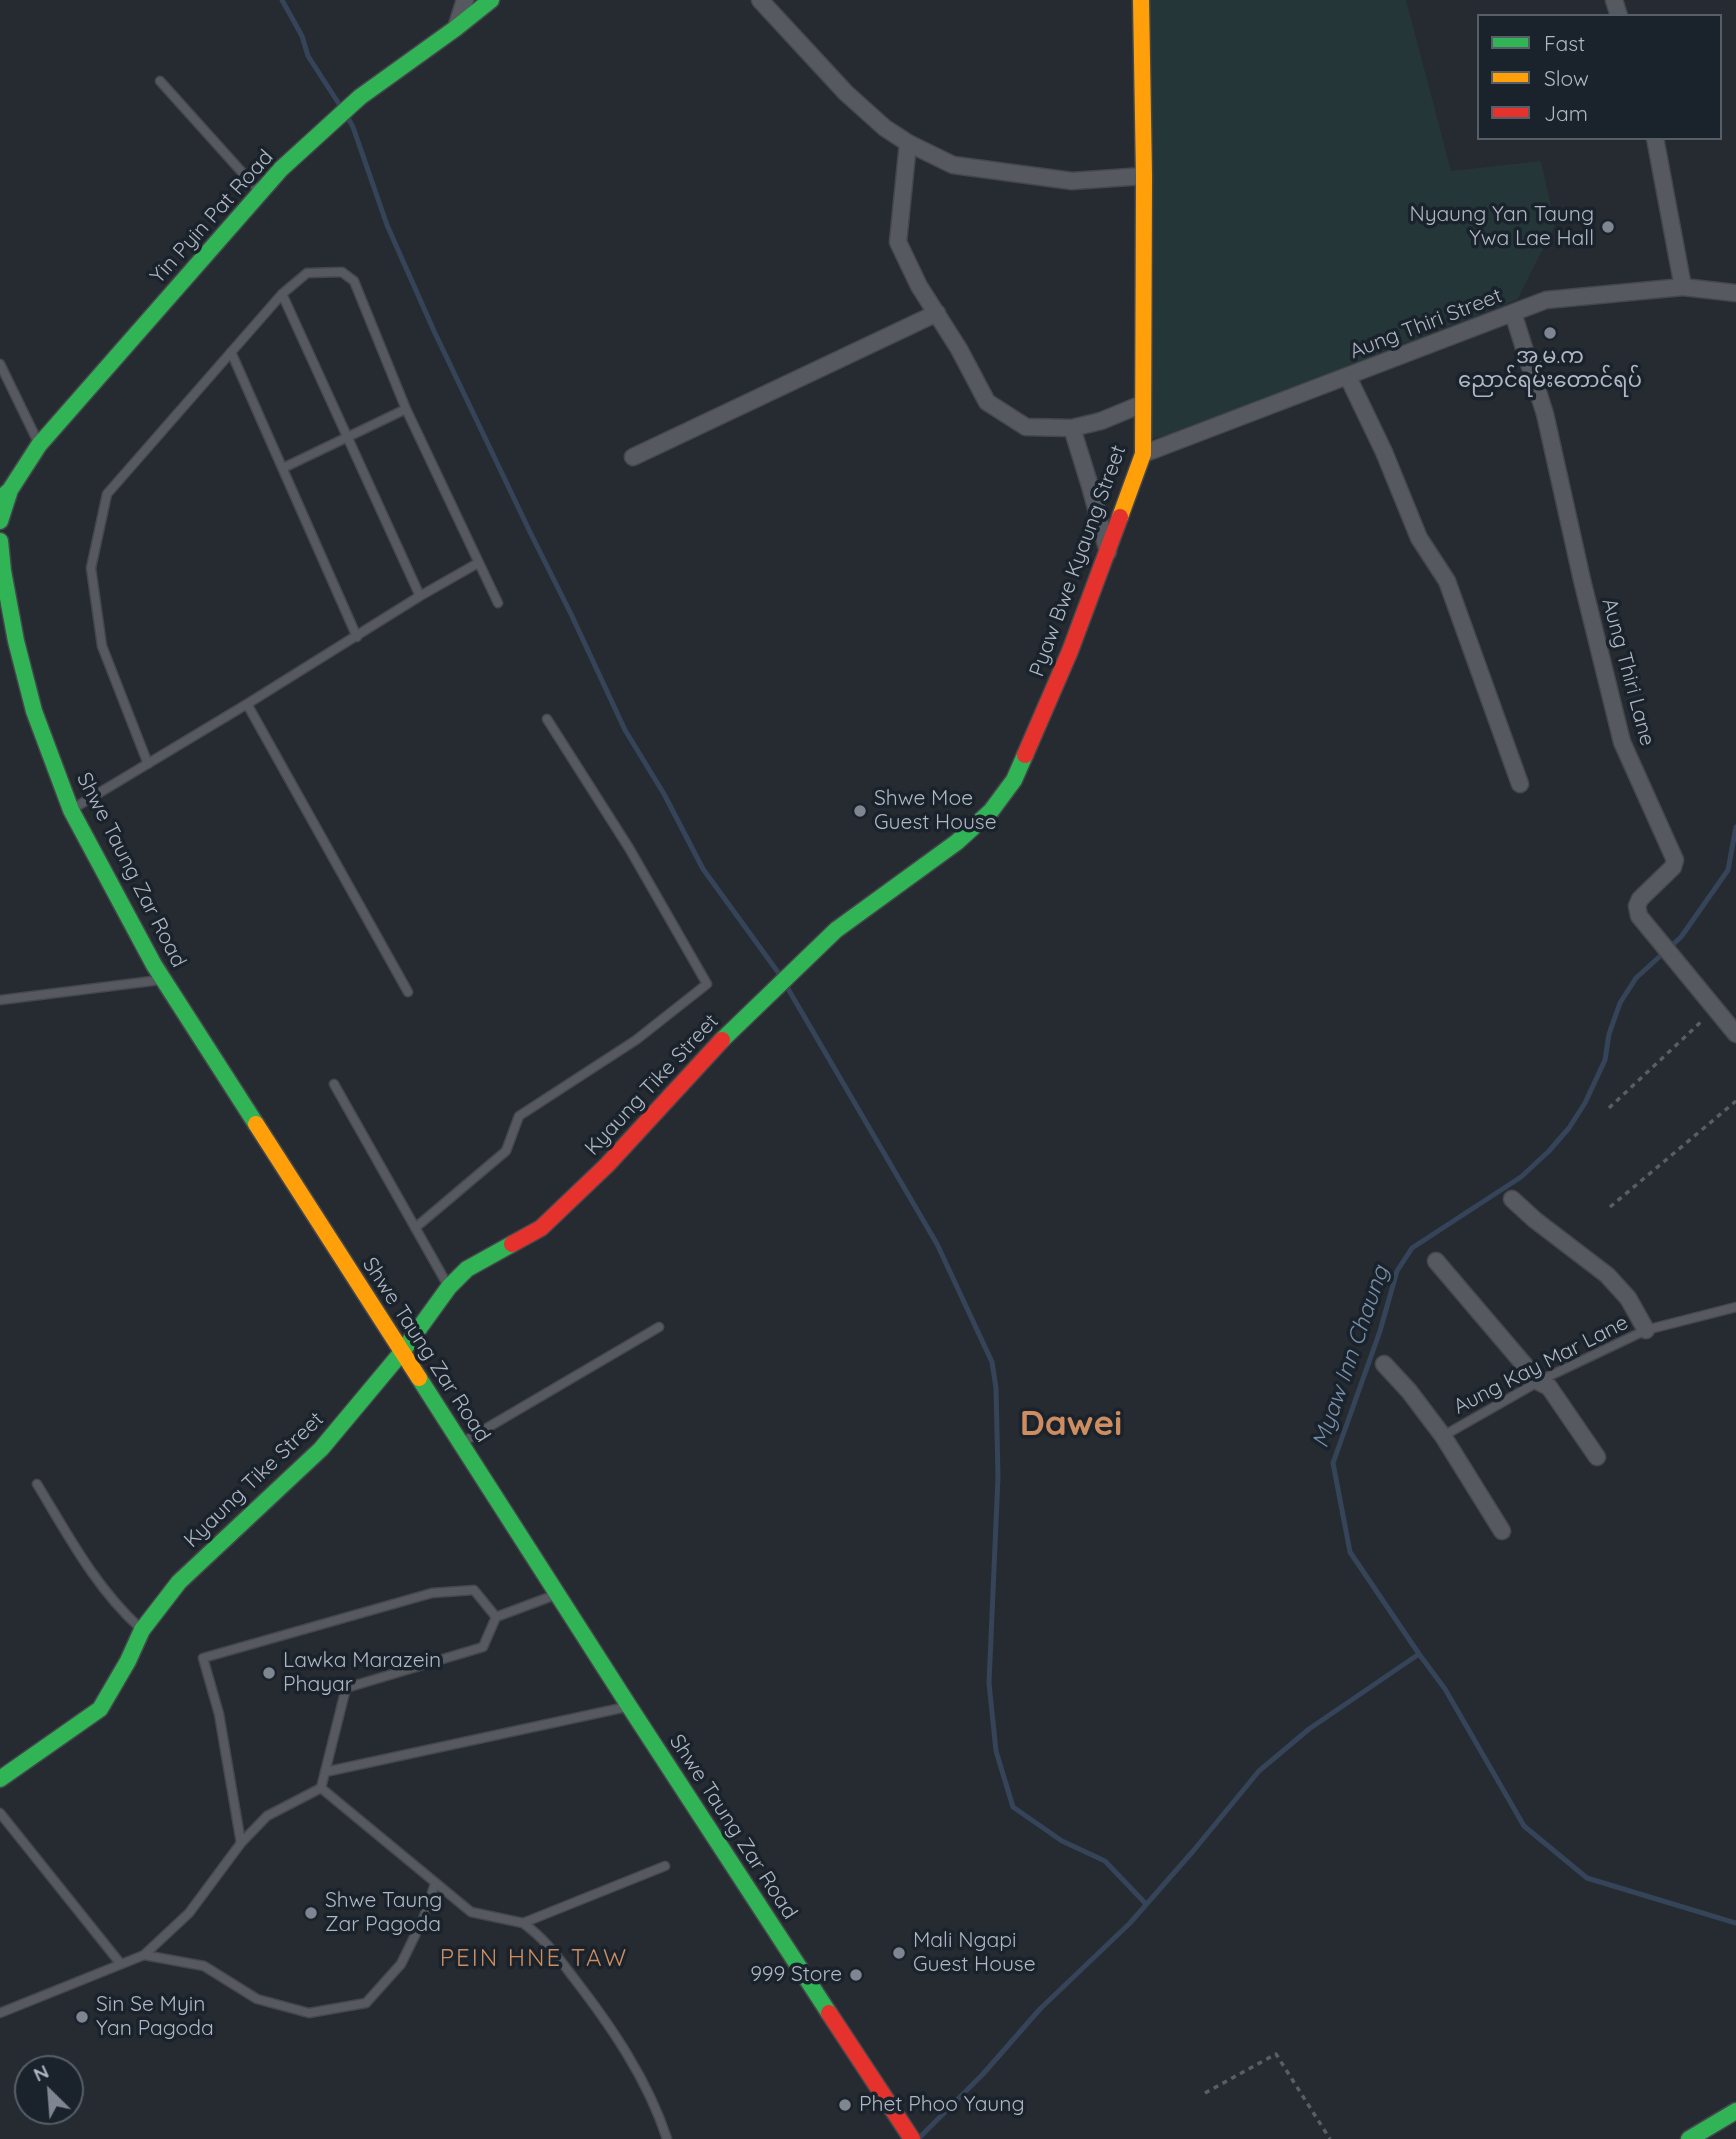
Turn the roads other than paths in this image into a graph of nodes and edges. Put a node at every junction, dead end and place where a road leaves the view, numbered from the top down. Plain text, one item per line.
1 (465, 0) edge
2 (491, 0) edge
3 (760, 0) edge
4 (1141, 0) edge
5 (456, 29) junction
6 (160, 81) dead end
7 (1655, 140) edge
8 (908, 143) junction
9 (1144, 176) junction
10 (260, 192) junction
11 (1683, 287) junction
12 (1736, 293) edge
13 (282, 294) junction
14 (937, 313) junction
15 (1513, 313) junction
16 (232, 352) junction
17 (0, 364) edge
18 (1348, 377) junction
19 (1142, 404) junction
20 (407, 409) junction
21 (1072, 428) junction
22 (347, 437) junction
23 (39, 444) junction
24 (1143, 454) junction
25 (633, 457) dead end
26 (283, 468) junction
27 (5, 495) edge
28 (0, 521) edge
29 (0, 541) edge
30 (1108, 552) junction
31 (478, 563) junction
32 (420, 596) junction
33 (498, 603) dead end
34 (357, 636) junction
35 (247, 704) junction
36 (547, 719) dead end
37 (148, 764) junction
38 (1520, 784) dead end
39 (71, 810) junction
40 (163, 979) junction
41 (783, 980) joint
42 (408, 992) dead end
43 (0, 1000) edge
44 (1736, 1034) edge
45 (334, 1084) dead end
46 (1512, 1199) dead end
47 (415, 1228) junction
48 (1436, 1261) dead end
49 (449, 1287) junction
50 (1736, 1307) edge
51 (659, 1327) dead end
52 (1646, 1330) junction
53 (402, 1352) junction
54 (1384, 1364) dead end
55 (1539, 1382) junction
56 (1443, 1436) junction
57 (461, 1443) junction
58 (1597, 1457) dead end
59 (37, 1484) dead end
60 (1502, 1531) dead end
61 (557, 1594) junction
62 (496, 1617) junction
63 (142, 1630) junction
64 (629, 1706) junction
65 (325, 1772) junction
66 (0, 1779) edge
67 (321, 1788) junction
68 (0, 1814) edge
69 (241, 1843) junction
70 (665, 1866) dead end
71 (435, 1884) junction
72 (523, 1923) junction
73 (145, 1955) junction
74 (120, 1964) junction
75 (0, 2013) edge
76 (1736, 2111) edge
77 (667, 2139) edge
78 (912, 2139) edge
79 (1689, 2139) edge

1 - 5 street
2 - 5 street, Yin Pyin Pat Road
3 - 8 street
4 - 9 street, Pyaw Bwe Kyaung Street
5 - 10 street, Yin Pyin Pat Road
6 - 10 lane
7 - 11 street
8 - 9 street
8 - 14 street
9 - 19 street, Pyaw Bwe Kyaung Street
10 - 23 street, Yin Pyin Pat Road
11 - 12 street, Aung Thiri Street
11 - 15 street, Aung Thiri Street
13 - 16 lane
13 - 20 lane
13 - 22 lane
14 - 21 street
14 - 25 street
15 - 18 street, Aung Thiri Street
15 - 44 street, Aung Thiri Lane
16 - 26 lane
16 - 37 lane
17 - 23 lane
18 - 24 street, Aung Thiri Street
18 - 38 street
19 - 21 street
19 - 24 street, Pyaw Bwe Kyaung Street
20 - 22 lane
20 - 31 lane
21 - 30 street
22 - 26 lane
22 - 32 lane
23 - 27 street, Yin Pyin Pat Road
24 - 30 street, Pyaw Bwe Kyaung Street
26 - 34 lane
27 - 28 street
29 - 39 street, Shwe Taung Zar Road
30 - 41 street, Pyaw Bwe Kyaung Street
31 - 32 lane
31 - 33 lane
32 - 34 lane
34 - 35 lane
35 - 37 lane
35 - 42 lane
36 - 47 lane
37 - 39 lane
39 - 40 street, Shwe Taung Zar Road
40 - 43 lane
40 - 53 street, Shwe Taung Zar Road
41 - 49 street, Kyaung Tike Street
45 - 47 lane
46 - 52 street
47 - 49 lane
48 - 55 street
49 - 53 street, Kyaung Tike Street
50 - 52 lane, Aung Kay Mar Lane
51 - 57 lane
52 - 55 lane, Aung Kay Mar Lane
53 - 57 street, Shwe Taung Zar Road
53 - 63 street, Kyaung Tike Street
54 - 56 street
55 - 56 lane, Aung Kay Mar Lane
55 - 58 street
56 - 60 street
57 - 61 street, Shwe Taung Zar Road
59 - 63 lane
61 - 62 lane
61 - 64 street, Shwe Taung Zar Road
62 - 65 lane
62 - 69 lane
63 - 66 street, Kyaung Tike Street
64 - 65 lane
64 - 78 street, Shwe Taung Zar Road
65 - 67 lane
67 - 69 lane
67 - 71 lane
68 - 74 lane
69 - 73 lane
70 - 72 lane
71 - 72 lane
71 - 73 lane
72 - 77 lane
73 - 74 lane
74 - 75 lane
76 - 79 street

